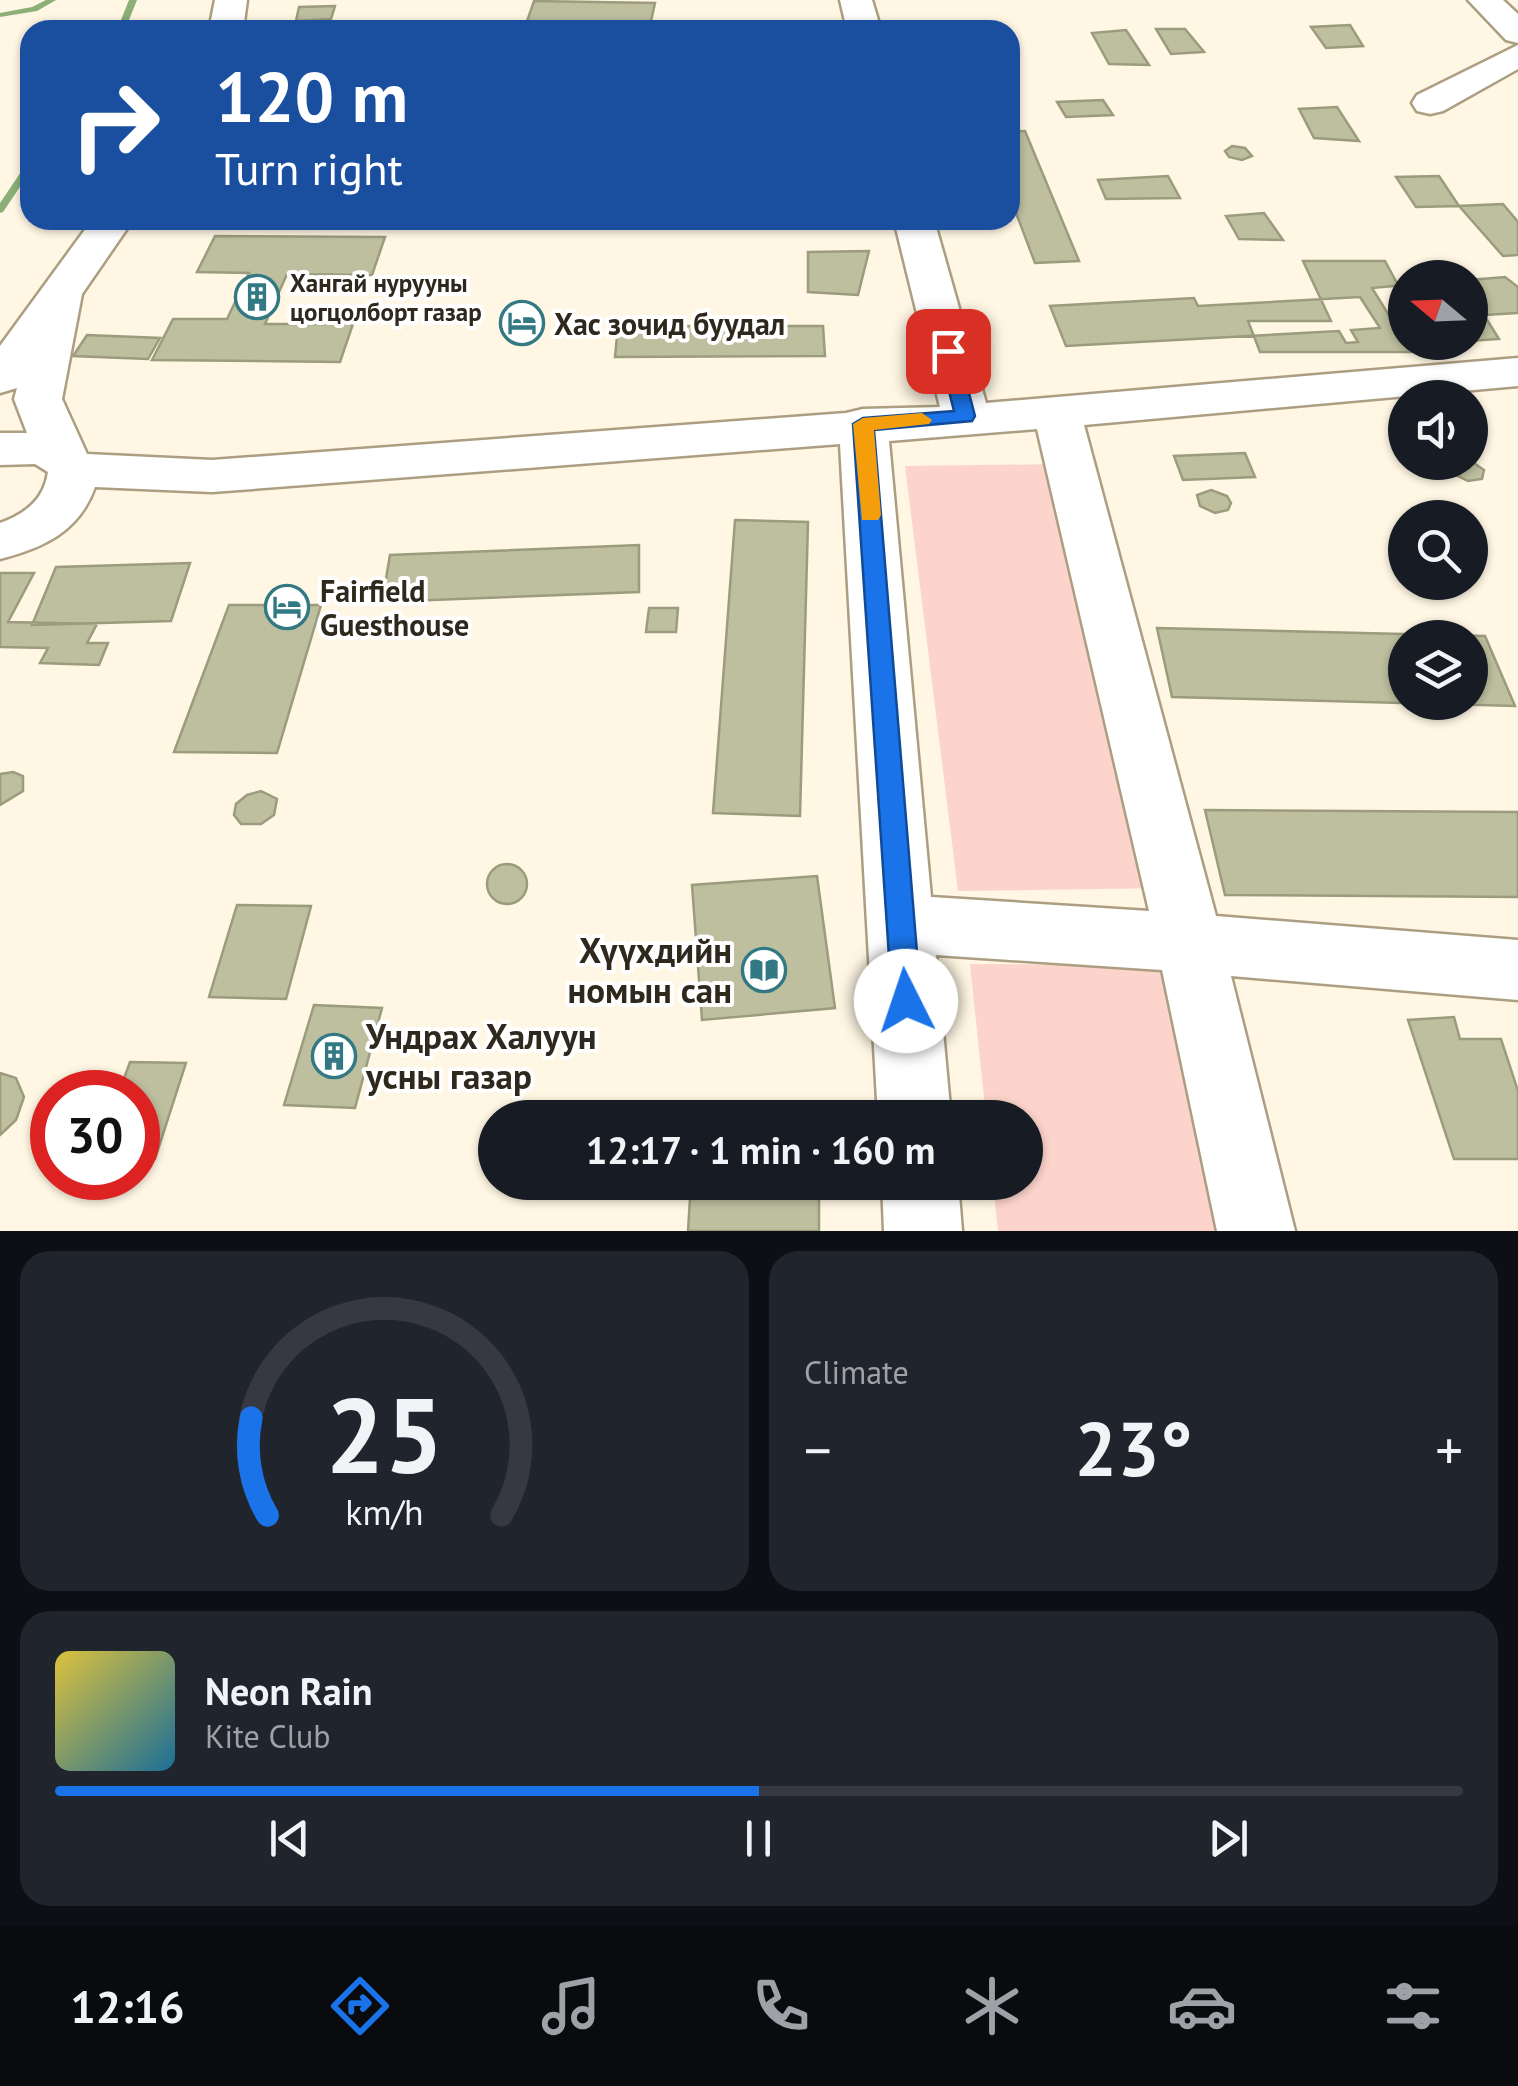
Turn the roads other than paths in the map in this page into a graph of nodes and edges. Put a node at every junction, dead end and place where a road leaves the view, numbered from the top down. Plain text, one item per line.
1 (1484, 0) edge
2 (1518, 33) edge
3 (1518, 55) edge
4 (1430, 103) dead end
5 (106, 230) edge
6 (917, 230) edge
7 (62, 296) junction
8 (1518, 372) edge
9 (0, 380) edge
10 (1057, 413) junction
11 (966, 416) junction
12 (863, 424) junction
13 (0, 449) edge
14 (67, 463) junction
15 (212, 476) junction
16 (12, 538) edge
17 (901, 924) junction
18 (1190, 942) junction
19 (1518, 970) edge
20 (914, 1100) edge
21 (921, 1200) edge
22 (923, 1231) edge
23 (1256, 1231) edge

1 - 2 street
3 - 4 street
5 - 7 street
6 - 11 street
7 - 9 street
7 - 14 street
8 - 10 street
10 - 11 street
10 - 18 street
11 - 12 street
12 - 15 street
12 - 17 street
13 - 14 street
14 - 15 street
14 - 16 street
15 - 16 street
17 - 18 street
17 - 20 street
18 - 19 street
18 - 23 street
21 - 22 street

